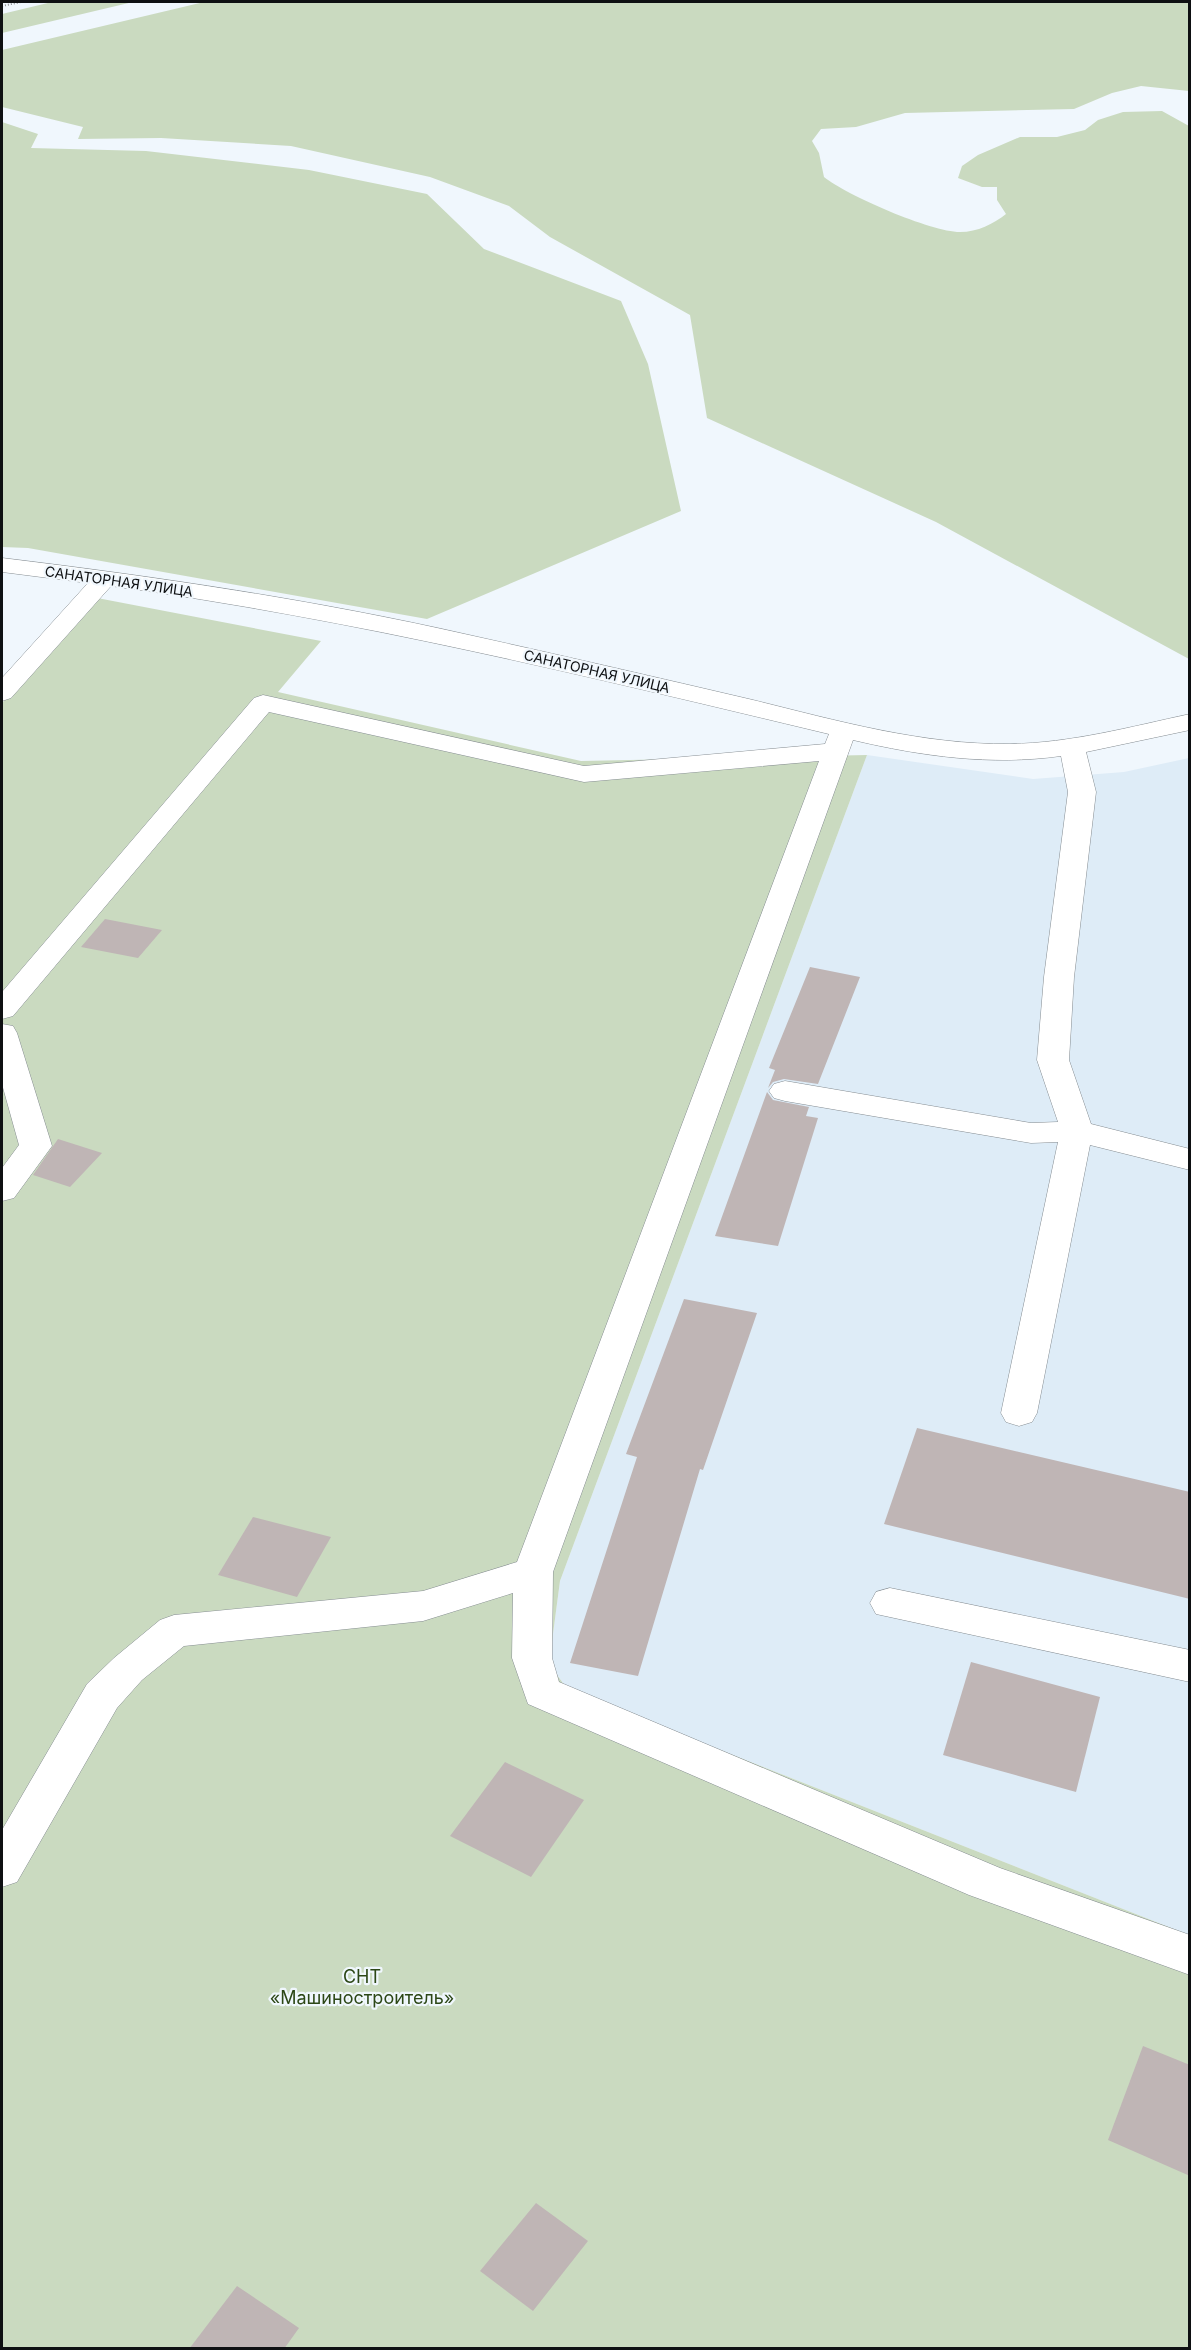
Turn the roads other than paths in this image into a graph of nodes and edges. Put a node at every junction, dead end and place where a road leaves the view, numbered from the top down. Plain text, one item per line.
1 (2, 565) edge
2 (105, 579) junction
3 (2, 693) edge
4 (1190, 722) edge
5 (840, 741) junction
6 (1072, 748) junction
7 (2, 1010) edge
8 (2, 1033) edge
9 (785, 1091) dead end
10 (1077, 1131) junction
11 (1190, 1160) edge
12 (2, 1190) edge
13 (1018, 1413) dead end
14 (533, 1572) junction
15 (890, 1603) dead end
16 (1190, 1665) edge
17 (2, 1869) edge
18 (1190, 1954) edge

1 - 2 street, САНАТОРНАЯ УЛИЦА
2 - 3 street
2 - 5 street, САНАТОРНАЯ УЛИЦА
4 - 6 street, САНАТОРНАЯ УЛИЦА
5 - 6 street, САНАТОРНАЯ УЛИЦА
5 - 7 street
5 - 14 street
6 - 10 street
8 - 12 street
9 - 10 street
10 - 11 street
10 - 13 street
14 - 17 street
14 - 18 street
15 - 16 street

